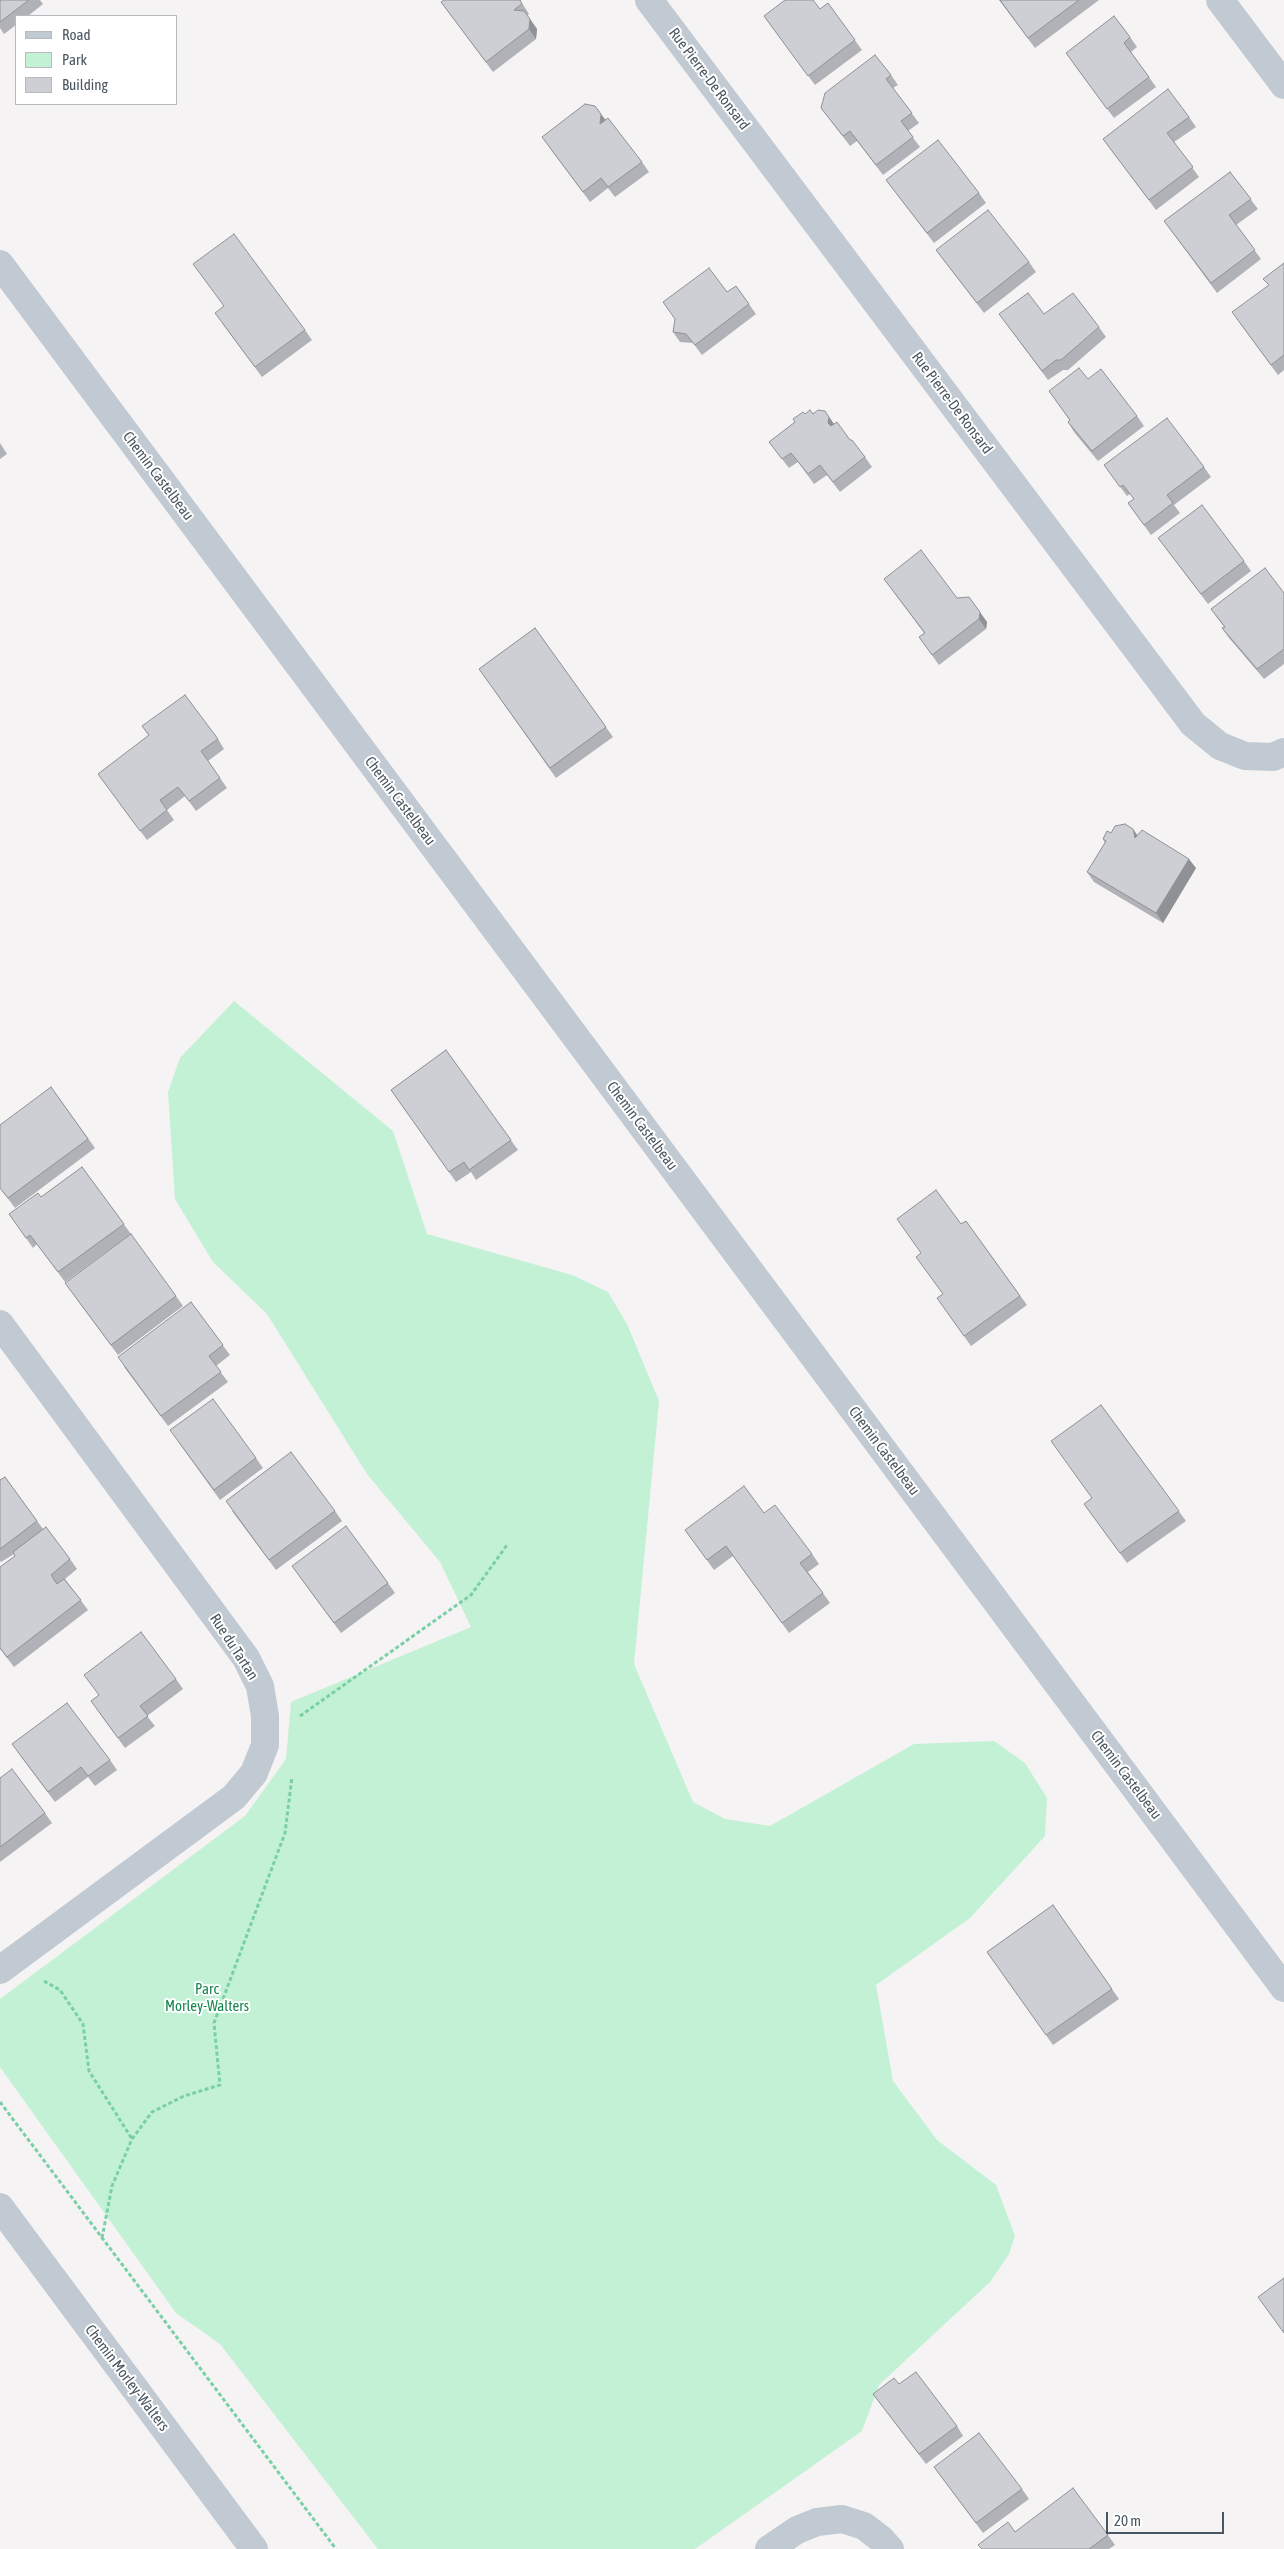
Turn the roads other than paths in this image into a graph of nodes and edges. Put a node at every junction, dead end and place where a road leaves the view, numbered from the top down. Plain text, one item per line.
1 (649, 0) edge
2 (1220, 0) edge
3 (1284, 85) edge
4 (0, 264) edge
5 (1284, 752) edge
6 (0, 1324) edge
7 (5, 1966) edge
8 (1284, 1988) edge
9 (0, 2207) edge
10 (254, 2549) edge
11 (770, 2549) edge
12 (890, 2549) edge

1 - 5 street, Rue Pierre-De Ronsard
2 - 3 street
4 - 8 street, Chemin Castelbeau
6 - 7 street, Rue du Tartan
9 - 10 street, Chemin Morley-Walters
11 - 12 street

